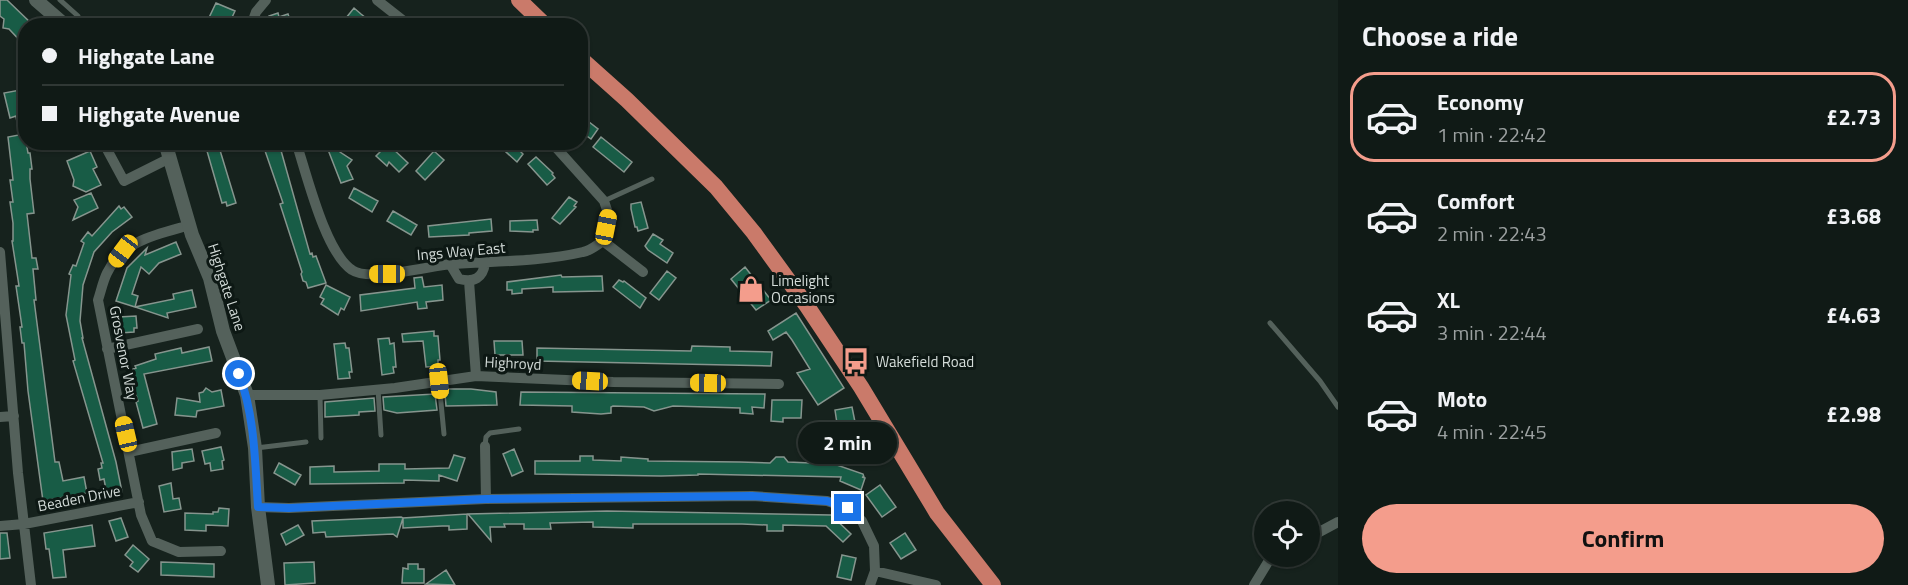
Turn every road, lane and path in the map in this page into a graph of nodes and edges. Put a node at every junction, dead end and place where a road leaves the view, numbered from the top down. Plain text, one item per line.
1 (36, 0) edge
2 (60, 0) edge
3 (266, 0) edge
4 (377, 0) edge
5 (519, 0) edge
6 (57, 18) edge
7 (78, 18) edge
8 (254, 18) edge
9 (400, 18) edge
10 (538, 18) edge
11 (588, 65) edge
12 (107, 150) edge
13 (168, 150) edge
14 (299, 150) edge
15 (557, 150) edge
16 (170, 158) junction
17 (652, 179) dead end
18 (604, 201) junction
19 (190, 225) junction
20 (603, 241) junction
21 (0, 252) edge
22 (485, 262) junction
23 (450, 264) junction
24 (643, 272) dead end
25 (469, 281) junction
26 (3, 318) edge
27 (1270, 323) dead end
28 (198, 329) dead end
29 (107, 349) junction
30 (476, 376) junction
31 (439, 381) junction
32 (779, 384) dead end
33 (378, 389) junction
34 (247, 395) junction
35 (320, 395) junction
36 (1338, 407) edge
37 (14, 416) junction
38 (0, 417) edge
39 (519, 429) dead end
40 (216, 433) dead end
41 (444, 434) dead end
42 (381, 435) dead end
43 (321, 438) dead end
44 (306, 442) dead end
45 (485, 446) joint
46 (255, 448) junction
47 (129, 452) junction
48 (486, 499) junction
49 (139, 502) junction
50 (258, 507) junction
51 (1338, 522) edge
52 (24, 524) junction
53 (0, 526) edge
54 (1320, 532) edge
55 (221, 552) dead end
56 (1265, 567) edge
57 (875, 571) junction
58 (31, 585) edge
59 (268, 585) edge
60 (870, 585) edge
61 (936, 585) edge
62 (993, 585) edge
63 (1254, 585) edge

1 - 6 street
2 - 7 lane
3 - 8 street
4 - 9 street
5 - 10 highway
11 - 62 highway
12 - 16 street
13 - 16 street, Highgate Lane
14 - 23 street, Ings Way East
15 - 18 street
16 - 19 street, Highgate Lane
17 - 18 lane
18 - 20 street
19 - 29 street, Grosvenor Way
19 - 34 street, Highgate Lane
20 - 22 street, Ings Way East
20 - 24 street
21 - 26 street
22 - 23 street, Ings Way East
22 - 25 street
23 - 25 street
25 - 30 street
26 - 37 street
27 - 36 lane
28 - 29 street
29 - 47 street, Grosvenor Way
30 - 31 street, Highroyd
30 - 32 street, Highroyd
31 - 33 street, Highroyd
31 - 41 lane
33 - 35 street, Highroyd
33 - 42 lane
34 - 35 street, Highroyd
34 - 46 street, Highgate Lane
35 - 43 lane
37 - 38 street
37 - 52 street
39 - 45 lane
40 - 47 street
44 - 46 lane
45 - 48 street
46 - 50 street, Highgate Lane
47 - 49 street, Grosvenor Way
48 - 50 street
48 - 57 street
49 - 52 street, Beaden Drive
49 - 55 street, Grosvenor Way
50 - 59 street, Highgate Lane
51 - 54 street
52 - 53 street, Beaden Drive
52 - 58 street
56 - 63 street
57 - 60 street
57 - 61 street

